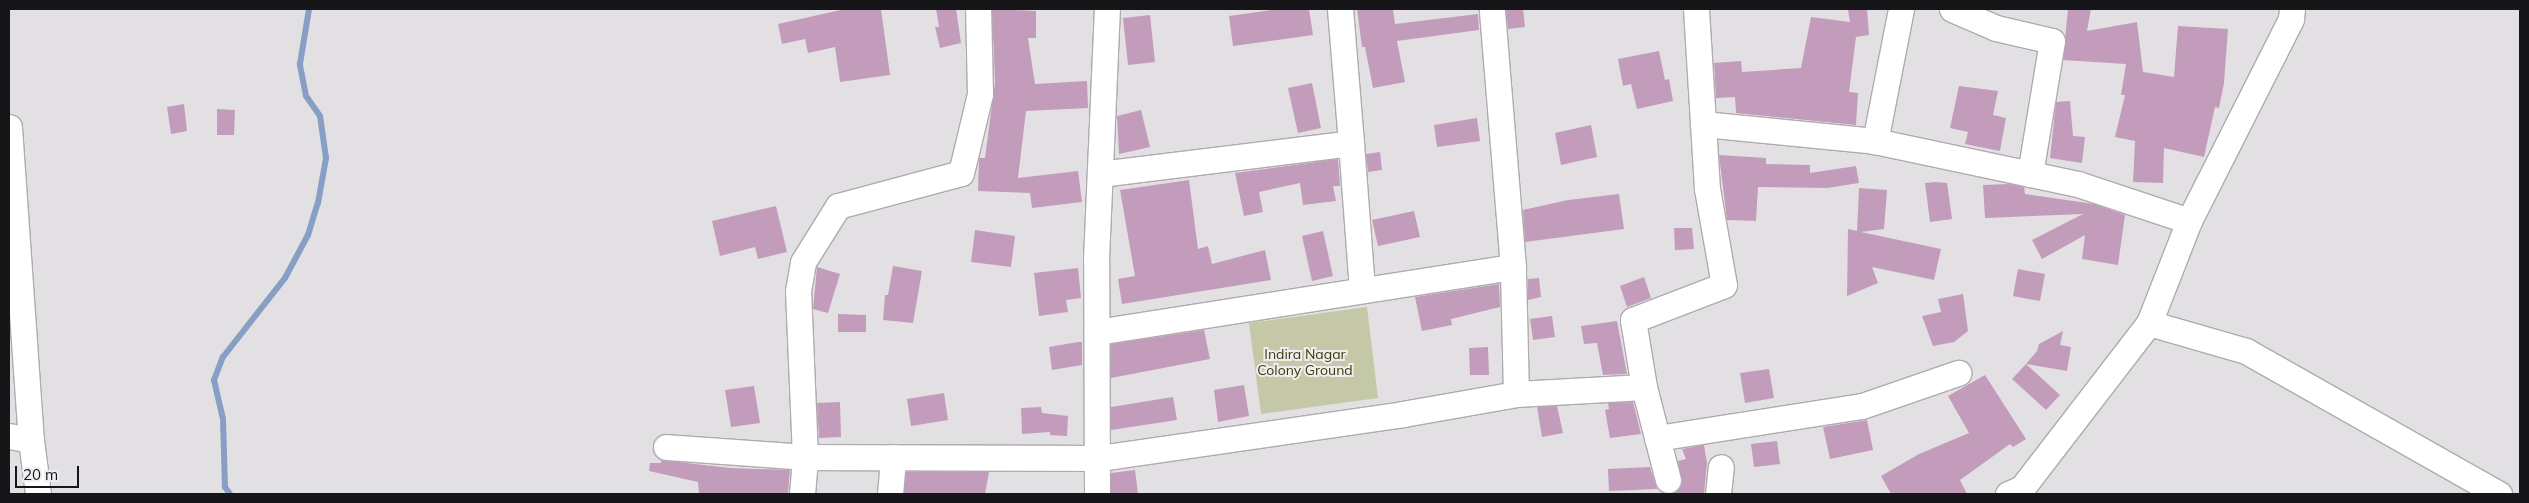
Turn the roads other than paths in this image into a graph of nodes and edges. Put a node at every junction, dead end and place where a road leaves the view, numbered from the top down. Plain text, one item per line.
1 (978, 9) edge
2 (1107, 9) edge
3 (1340, 9) edge
4 (1492, 9) edge
5 (1696, 9) edge
6 (1901, 9) edge
7 (1952, 9) edge
8 (2292, 9) edge
9 (1703, 124) junction
10 (9, 127) edge
11 (1875, 141) junction
12 (1351, 143) junction
13 (1100, 174) junction
14 (2030, 174) junction
15 (2188, 221) junction
16 (1514, 267) junction
17 (1362, 290) junction
18 (2149, 323) junction
19 (1097, 332) junction
20 (1958, 373) dead end
21 (1644, 387) junction
22 (1516, 394) junction
23 (20, 438) edge
24 (1657, 438) junction
25 (666, 447) dead end
26 (805, 457) junction
27 (893, 457) junction
28 (1100, 458) junction
29 (1721, 467) dead end
30 (1668, 480) dead end
31 (38, 494) edge
32 (802, 494) edge
33 (890, 494) edge
34 (1097, 494) edge
35 (1718, 494) edge
36 (2008, 494) edge
37 (2500, 494) edge

1 - 26 street
2 - 13 street
3 - 12 street
4 - 16 street
5 - 9 street
6 - 11 street
7 - 14 street
8 - 15 street
9 - 11 street
9 - 21 street
10 - 23 street
11 - 14 street
12 - 13 street
12 - 17 street
13 - 19 street
14 - 15 street
15 - 18 street
16 - 17 street
16 - 22 street
17 - 19 street
18 - 36 street
18 - 37 street
19 - 28 street
20 - 24 street
21 - 22 street
21 - 24 street
22 - 28 street
23 - 31 street
24 - 30 street
25 - 26 street
26 - 27 street
26 - 32 street
27 - 28 street
27 - 33 street
28 - 34 street
29 - 35 street

